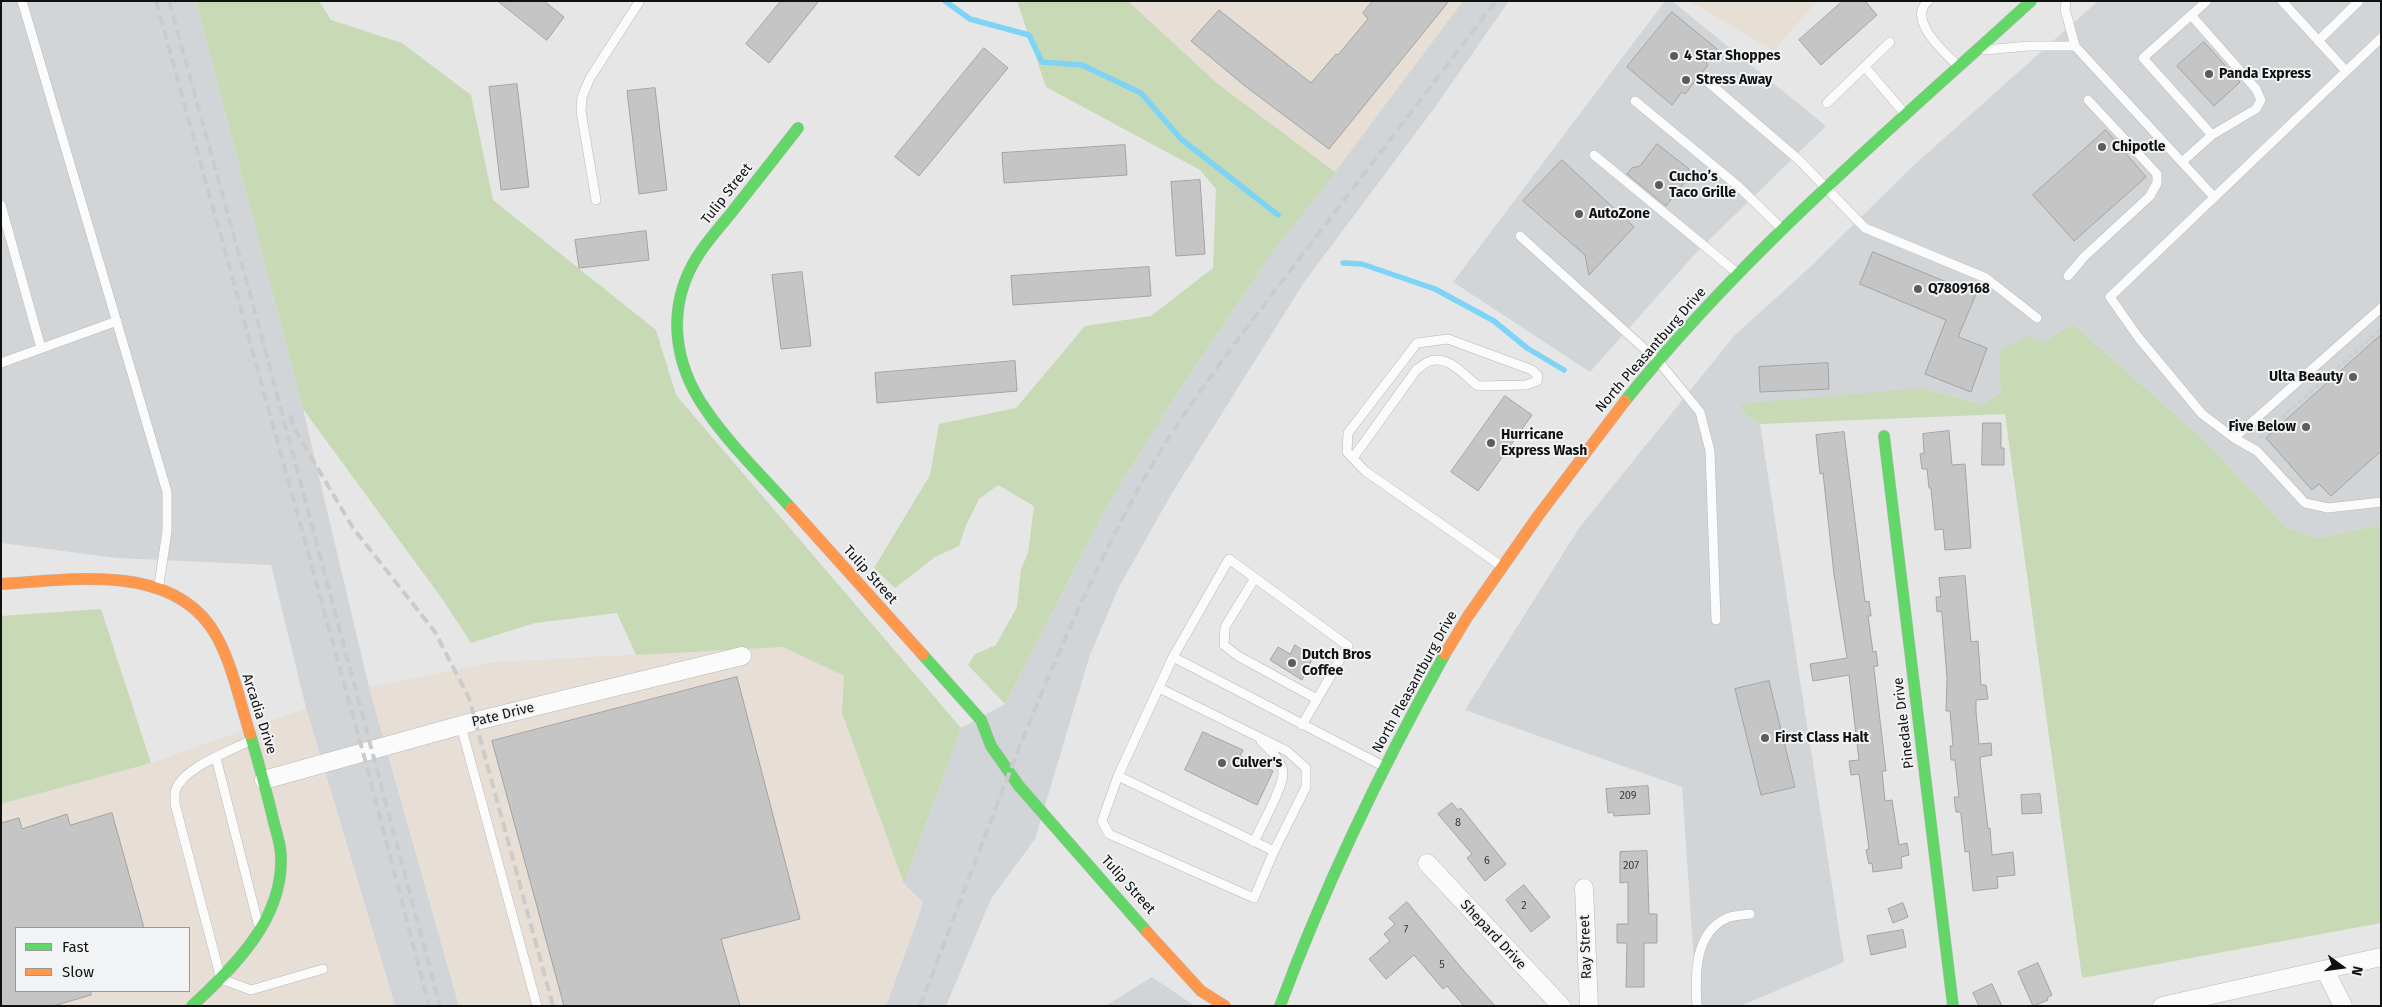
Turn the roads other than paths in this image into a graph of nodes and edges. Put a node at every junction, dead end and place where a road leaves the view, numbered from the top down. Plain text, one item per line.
1 (22, 1) edge
2 (1928, 1) edge
3 (2031, 1) edge
4 (2066, 1) edge
5 (2207, 1) edge
6 (2282, 1) edge
7 (2359, 1) edge
8 (639, 2) edge
9 (2191, 15) junction
10 (2381, 38) edge
11 (2318, 41) junction
12 (1890, 42) dead end
13 (2075, 46) junction
14 (1978, 50) junction
15 (1864, 67) junction
16 (1959, 67) junction
17 (2346, 71) junction
18 (1708, 82) dead end
19 (1635, 100) dead end
20 (2088, 100) dead end
21 (1827, 103) dead end
22 (1907, 115) junction
23 (798, 128) dead end
24 (2212, 134) junction
25 (1594, 155) dead end
26 (2182, 162) junction
27 (1828, 188) junction
28 (2214, 197) junction
29 (596, 200) dead end
30 (1, 205) edge
31 (1783, 230) junction
32 (1520, 236) dead end
33 (1738, 274) junction
34 (2068, 276) dead end
35 (2381, 308) edge
36 (2037, 318) dead end
37 (117, 321) junction
38 (41, 348) junction
39 (1659, 362) junction
40 (1, 363) edge
41 (1884, 436) dead end
42 (2234, 438) junction
43 (1353, 458) junction
44 (2381, 502) edge
45 (1503, 567) junction
46 (1255, 578) junction
47 (1, 584) edge
48 (158, 588) junction
49 (1716, 620) dead end
50 (742, 656) dead end
51 (1173, 657) junction
52 (1159, 688) junction
53 (1317, 699) junction
54 (1302, 725) junction
55 (461, 726) junction
56 (1257, 737) junction
57 (252, 740) junction
58 (216, 758) junction
59 (1386, 768) junction
60 (1118, 776) junction
61 (264, 780) junction
62 (1254, 842) junction
63 (1274, 851) junction
64 (1427, 863) dead end
65 (1584, 888) dead end
66 (1750, 914) dead end
67 (259, 929) junction
68 (2381, 958) edge
69 (323, 968) dead end
70 (2325, 970) junction
71 (222, 979) junction
72 (2173, 1005) edge
73 (192, 1006) edge
74 (537, 1006) edge
75 (1224, 1006) edge
76 (1280, 1006) edge
77 (1561, 1006) edge
78 (1589, 1006) edge
79 (1697, 1006) edge
80 (1953, 1006) edge
81 (2343, 1006) edge

1 - 37 lane
2 - 16 lane
3 - 14 street, North Pleasantburg Drive
4 - 13 lane
5 - 9 lane
6 - 11 lane
7 - 11 lane
8 - 29 lane
9 - 24 lane
9 - 24 lane
10 - 17 lane
11 - 17 lane
12 - 15 lane
13 - 14 lane
13 - 26 lane
14 - 16 street, North Pleasantburg Drive
15 - 21 lane
15 - 22 lane
16 - 22 street, North Pleasantburg Drive
17 - 28 lane
18 - 27 lane
19 - 31 lane
20 - 34 lane
22 - 27 street, North Pleasantburg Drive
23 - 75 street, Tulip Street
24 - 26 lane
25 - 33 lane
26 - 28 lane
27 - 31 street, North Pleasantburg Drive
27 - 36 lane
28 - 42 lane
30 - 38 lane
31 - 33 street, North Pleasantburg Drive
32 - 39 lane
33 - 39 street, North Pleasantburg Drive
35 - 42 lane
37 - 38 lane
37 - 48 lane
38 - 40 lane
39 - 45 street, North Pleasantburg Drive
39 - 49 lane
41 - 80 street, Pinedale Drive
42 - 44 lane
43 - 43 lane
43 - 45 lane
45 - 59 street, North Pleasantburg Drive
46 - 51 lane
46 - 53 lane
46 - 53 lane
47 - 48 street, Arcadia Drive
48 - 57 street, Arcadia Drive
50 - 55 street, Pate Drive
51 - 52 lane
51 - 54 lane
52 - 56 lane
52 - 60 lane
53 - 54 lane
54 - 59 lane
55 - 61 street, Pate Drive
55 - 74 lane
56 - 62 lane
56 - 63 lane
57 - 58 lane
57 - 61 street, Arcadia Drive
58 - 67 lane
58 - 71 lane
59 - 76 street, North Pleasantburg Drive
60 - 62 lane
60 - 63 lane
61 - 67 street, Arcadia Drive
62 - 63 lane
64 - 77 street, Shepard Drive
65 - 78 street, Ray Street
66 - 79 lane
67 - 71 street, Arcadia Drive
68 - 70 street
69 - 71 lane
70 - 72 street
70 - 81 street
71 - 73 street, Arcadia Drive

